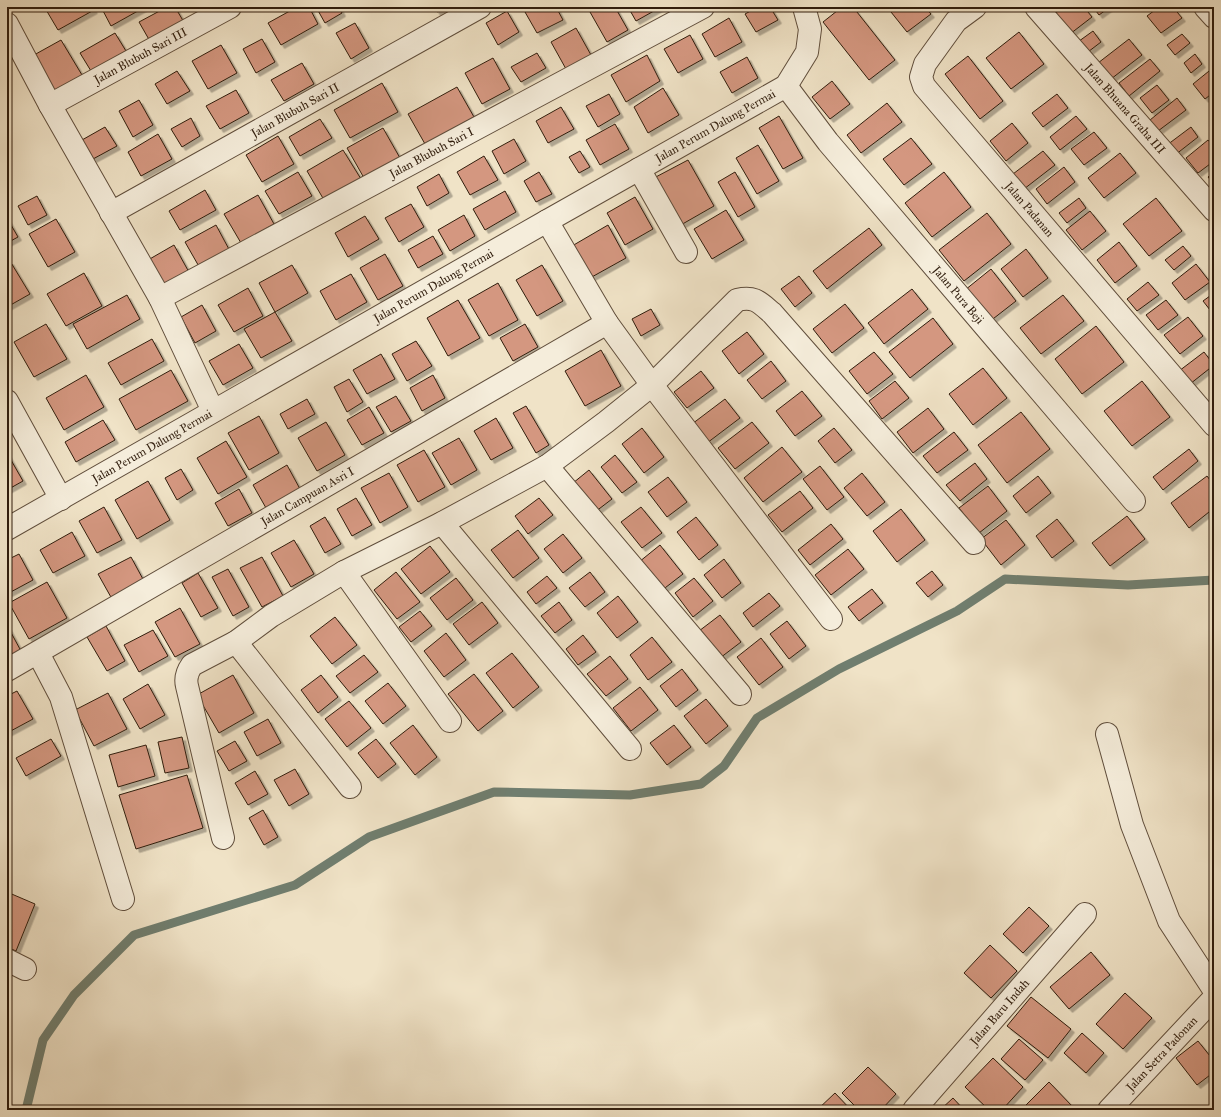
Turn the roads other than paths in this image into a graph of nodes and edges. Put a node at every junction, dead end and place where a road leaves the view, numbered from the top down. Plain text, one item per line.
1 (230, 7) edge
2 (480, 7) edge
3 (703, 7) edge
4 (804, 7) edge
5 (975, 7) edge
6 (1036, 7) edge
7 (1205, 7) edge
8 (952, 14) edge
9 (1214, 17) edge
10 (7, 24) edge
11 (786, 86) junction
12 (50, 105) junction
13 (639, 169) junction
14 (1214, 210) edge
15 (111, 213) junction
16 (547, 221) junction
17 (686, 252) dead end
18 (160, 298) junction
19 (607, 323) junction
20 (652, 385) junction
21 (7, 401) edge
22 (1210, 411) edge
23 (213, 412) junction
24 (547, 466) junction
25 (60, 499) junction
26 (1134, 501) dead end
27 (442, 523) junction
28 (7, 529) edge
29 (974, 543) dead end
30 (344, 572) junction
31 (831, 619) dead end
32 (236, 642) junction
33 (38, 653) junction
34 (7, 670) edge
35 (740, 694) dead end
36 (450, 721) dead end
37 (1108, 734) dead end
38 (630, 749) dead end
39 (350, 787) dead end
40 (223, 838) dead end
41 (122, 899) dead end
42 (1085, 914) dead end
43 (1214, 990) edge
44 (1214, 998) edge
45 (914, 1110) edge
46 (1109, 1110) edge

1 - 12 street, Jalan Blubuh Sari III
2 - 15 street, Jalan Blubuh Sari II
3 - 18 street, Jalan Blubuh Sari I
4 - 11 street, Jalan Perum Dalung Permai
5 - 8 street, Jalan Padanan
6 - 14 street, Jalan Bhuana Graha III
7 - 9 street
8 - 22 street, Jalan Padanan
10 - 12 street
11 - 13 street, Jalan Perum Dalung Permai
11 - 26 street, Jalan Pura Beji
12 - 15 street
13 - 16 street, Jalan Perum Dalung Permai
13 - 17 street
15 - 18 street
16 - 19 street
16 - 23 street, Jalan Perum Dalung Permai
18 - 23 street
19 - 20 street
19 - 33 street, Jalan Campuan Asri I
20 - 24 street
20 - 29 street
20 - 31 street
21 - 25 street
23 - 25 street, Jalan Perum Dalung Permai
24 - 27 street
24 - 35 street
25 - 28 street, Jalan Perum Dalung Permai
27 - 30 street
27 - 38 street
30 - 32 street
30 - 36 street
32 - 39 street
32 - 40 street
33 - 34 street, Jalan Campuan Asri I
33 - 41 street
37 - 43 street
42 - 45 street, Jalan Baru Indah
44 - 46 street, Jalan Setra Padonan

